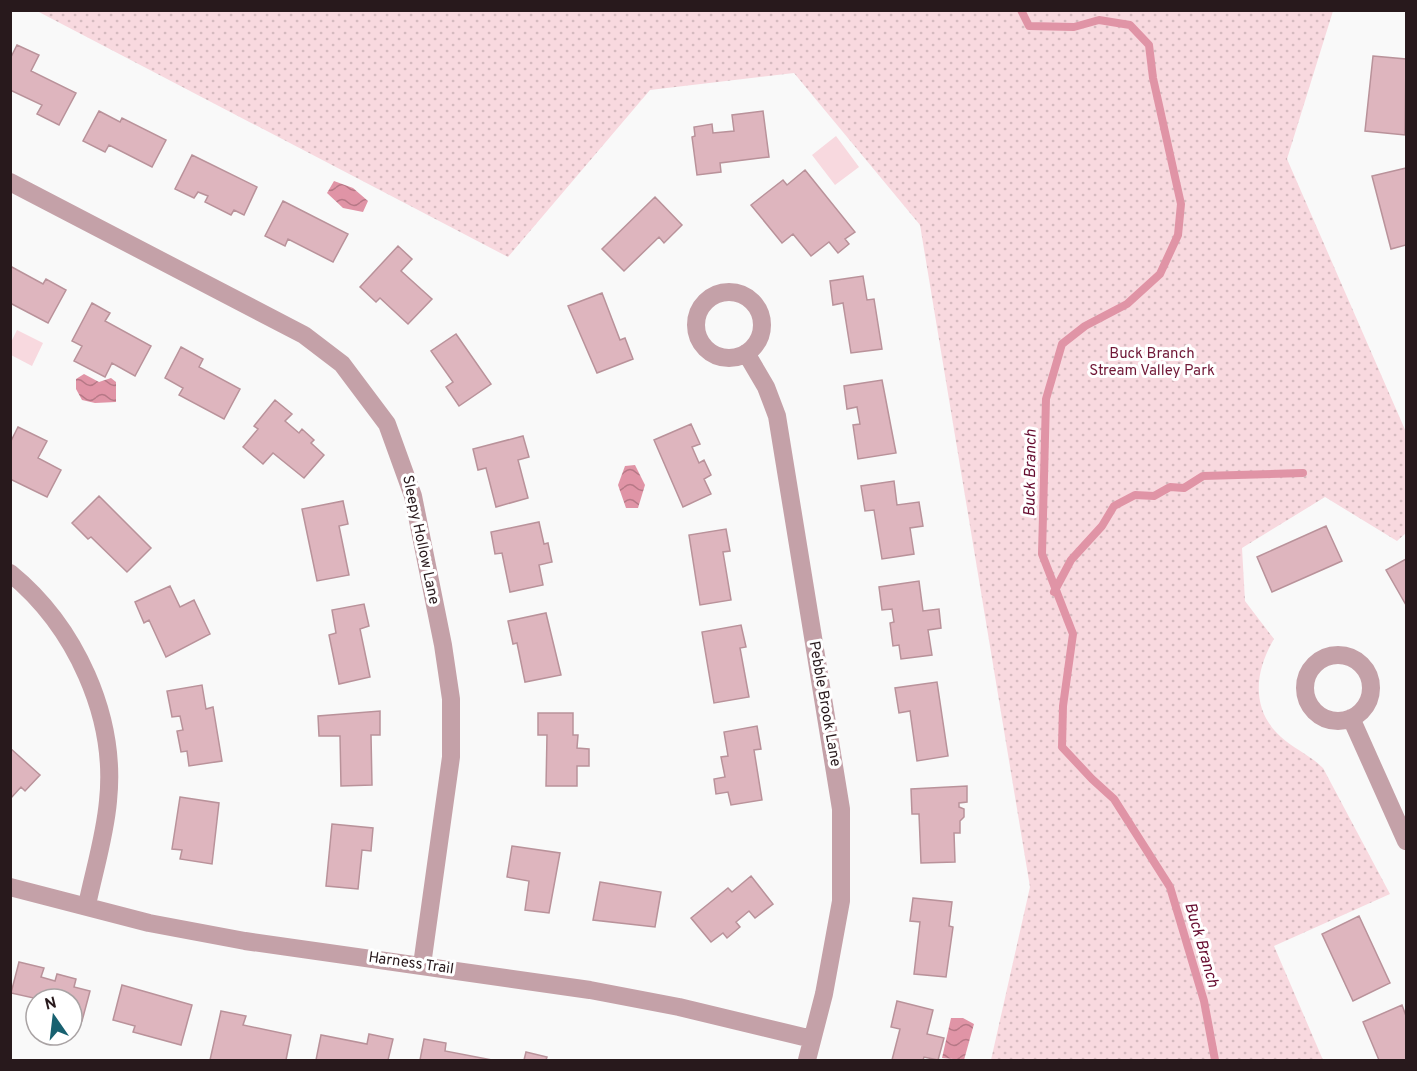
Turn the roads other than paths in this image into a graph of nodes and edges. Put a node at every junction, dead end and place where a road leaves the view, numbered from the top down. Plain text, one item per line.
1 (10, 182) edge
2 (746, 353) dead end
3 (10, 573) edge
4 (1351, 718) dead end
5 (1407, 841) edge
6 (10, 887) edge
7 (87, 905) junction
8 (422, 965) junction
9 (812, 1039) junction
10 (807, 1060) edge

1 - 8 street, Sleepy Hollow Lane
2 - 9 street, Pebble Brook Lane
3 - 7 street
4 - 5 street
6 - 7 street, Harness Trail
7 - 8 street, Harness Trail
8 - 9 street, Harness Trail
9 - 10 street, Pebble Brook Lane

